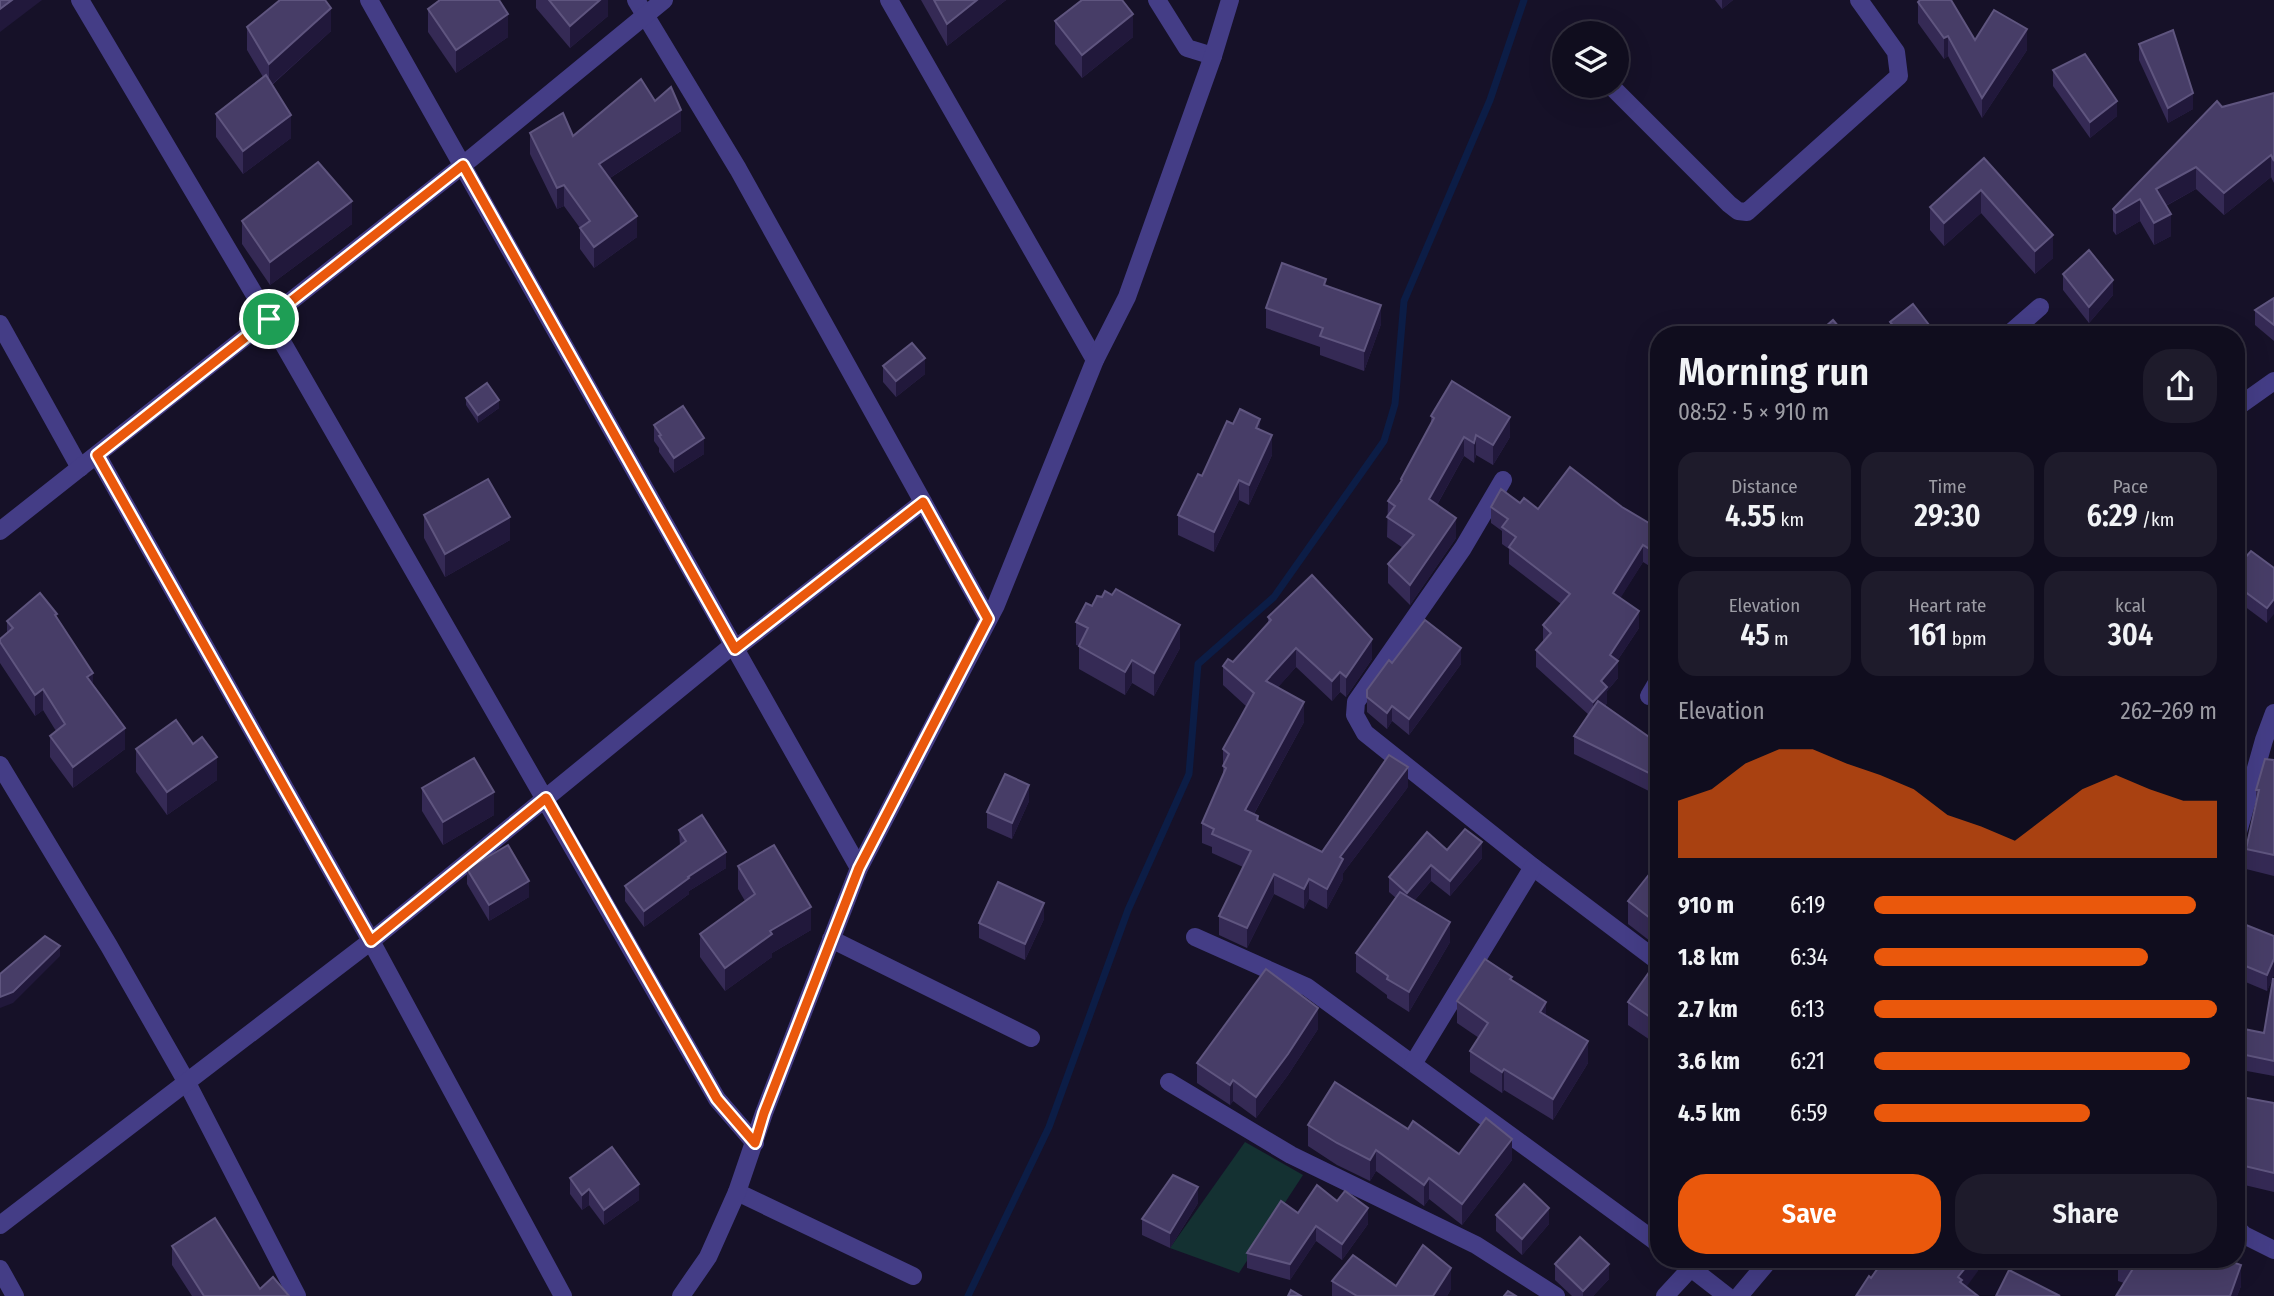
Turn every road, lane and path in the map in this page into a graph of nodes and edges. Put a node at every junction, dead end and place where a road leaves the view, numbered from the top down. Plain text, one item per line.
1 (80, 0) edge
2 (369, 0) edge
3 (664, 0) edge
4 (889, 0) edge
5 (1157, 0) edge
6 (1230, 0) edge
7 (1859, 0) edge
8 (641, 8) edge
9 (1213, 56) junction
10 (1623, 98) edge
11 (463, 165) junction
12 (2040, 307) dead end
13 (269, 319) junction
14 (0, 324) edge
15 (2019, 326) edge
16 (1095, 360) junction
17 (2274, 381) edge
18 (2245, 402) edge
19 (97, 455) junction
20 (80, 468) junction
21 (1503, 480) dead end
22 (923, 502) junction
23 (0, 531) edge
24 (988, 619) junction
25 (734, 647) junction
26 (2274, 713) edge
27 (0, 765) edge
28 (546, 798) junction
29 (2245, 809) edge
30 (1532, 867) junction
31 (859, 868) junction
32 (1195, 937) dead end
33 (831, 939) junction
34 (371, 941) junction
35 (1650, 955) edge
36 (1031, 1038) dead end
37 (1413, 1064) junction
38 (186, 1081) junction
39 (1169, 1082) dead end
40 (755, 1143) junction
41 (737, 1192) junction
42 (0, 1225) edge
43 (2245, 1236) edge
44 (1650, 1237) edge
45 (2274, 1250) edge
46 (1682, 1268) edge
47 (1691, 1268) edge
48 (1763, 1268) edge
49 (0, 1269) edge
50 (913, 1276) dead end
51 (15, 1296) edge
52 (297, 1296) edge
53 (563, 1296) edge
54 (681, 1296) edge
55 (1556, 1296) edge
56 (1665, 1296) edge
57 (1727, 1296) edge
58 (1739, 1296) edge

1 - 13 street
2 - 11 street
3 - 8 street
4 - 16 street
5 - 9 street
6 - 9 street
7 - 10 street
8 - 11 street
8 - 22 street
9 - 16 street
11 - 13 street
11 - 25 street
12 - 15 street
13 - 19 street
13 - 28 street
14 - 20 street
16 - 24 street
17 - 18 street
19 - 20 street
19 - 34 street
20 - 23 street
21 - 30 street
22 - 24 street
22 - 25 street
24 - 31 street
25 - 28 street
25 - 31 street
26 - 29 street
27 - 38 street
28 - 34 street
28 - 40 street
30 - 35 street
30 - 37 street
31 - 33 street
32 - 37 street
33 - 36 street
33 - 40 street
34 - 38 street
34 - 53 street
37 - 44 street
38 - 42 street
38 - 52 street
39 - 55 street
40 - 41 street
41 - 50 street
41 - 54 street
43 - 45 street
46 - 56 street
47 - 57 street
48 - 58 street
49 - 51 street

